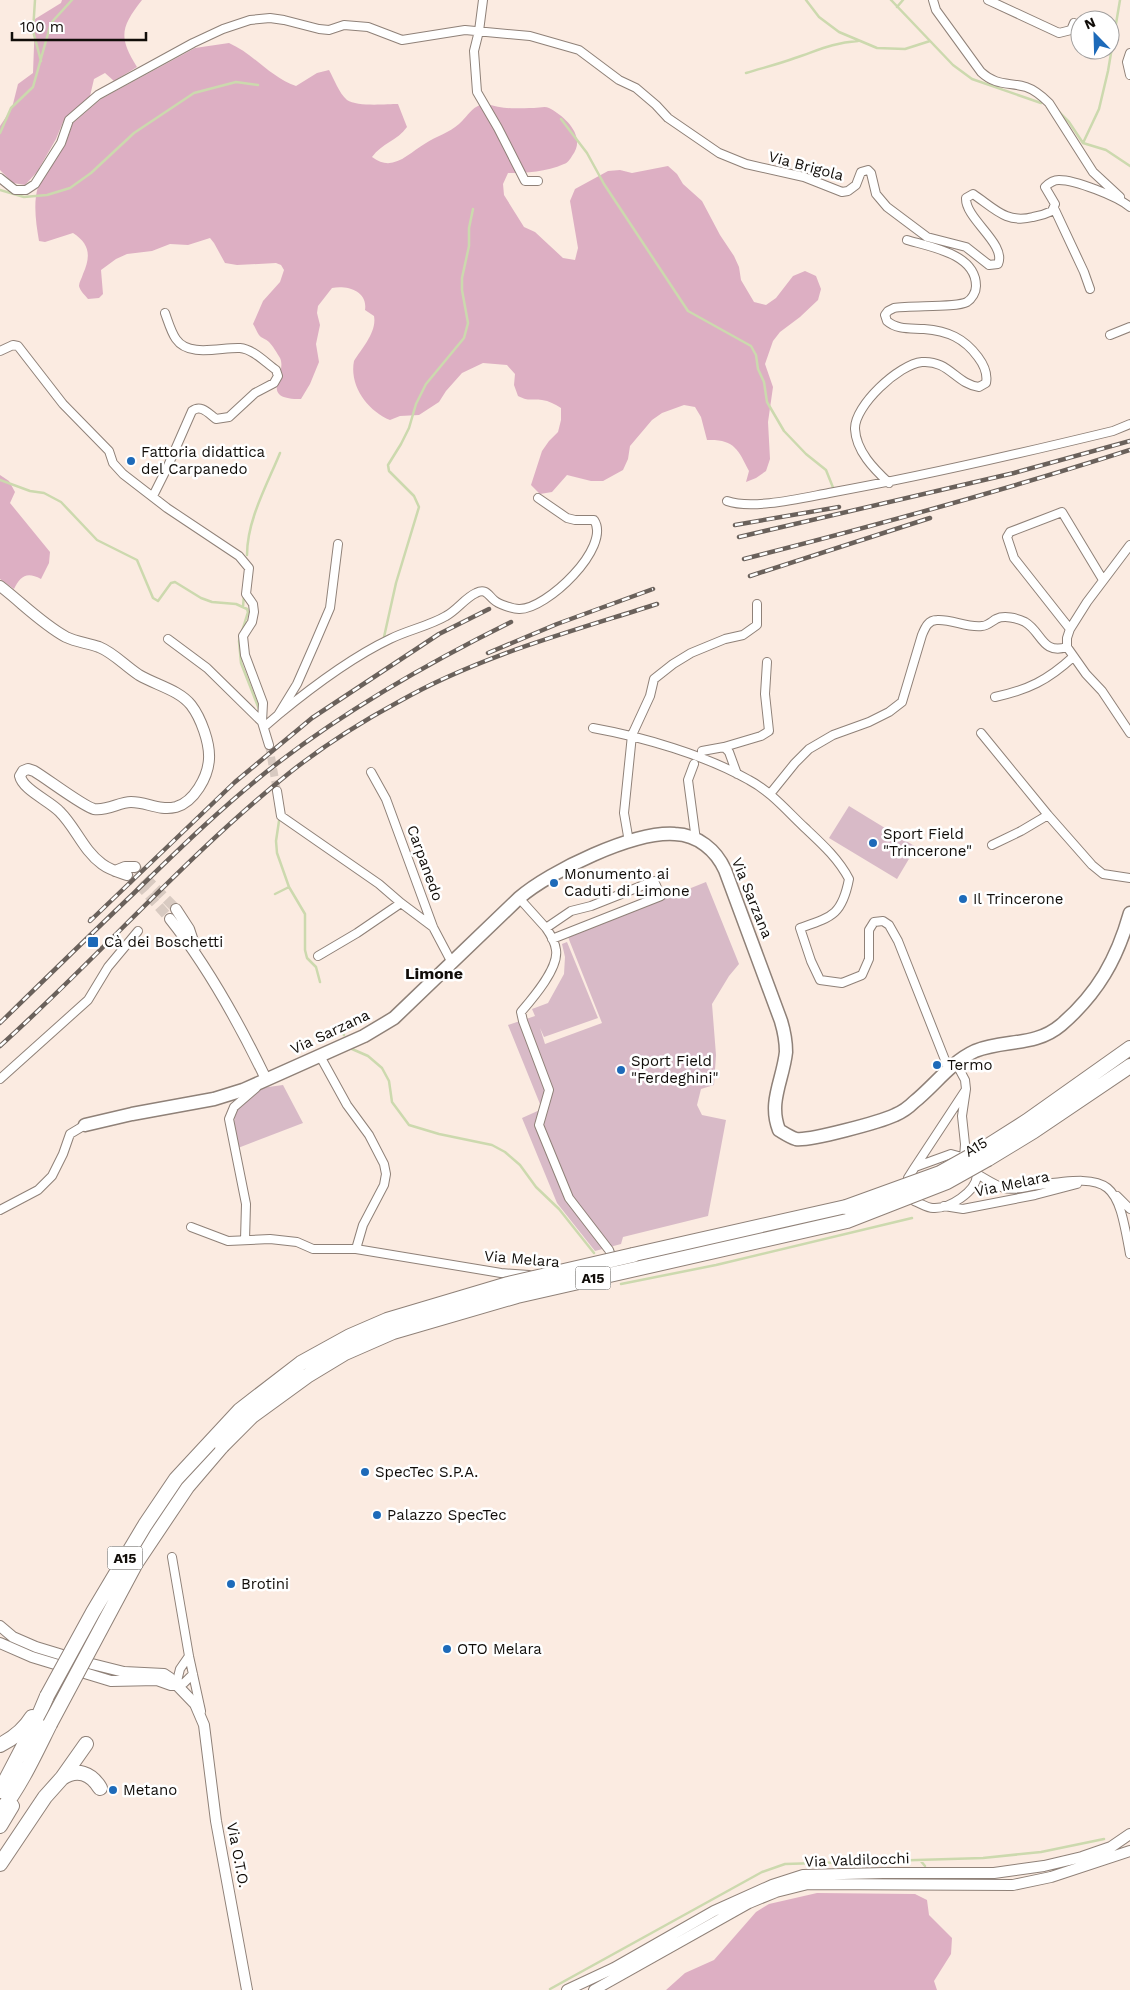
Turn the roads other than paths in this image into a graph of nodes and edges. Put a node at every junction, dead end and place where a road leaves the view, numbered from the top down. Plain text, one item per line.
1 (483, 0) edge
2 (933, 0) edge
3 (988, 0) edge
4 (1070, 30) edge
5 (479, 31) junction
6 (1130, 53) edge
7 (1130, 75) edge
8 (0, 178) edge
9 (538, 181) dead end
10 (1127, 205) edge
11 (1054, 208) junction
12 (907, 240) dead end
13 (1090, 289) dead end
14 (165, 313) dead end
15 (1130, 327) edge
16 (1110, 335) dead end
17 (0, 351) edge
18 (1130, 424) edge
19 (889, 483) junction
20 (153, 496) junction
21 (538, 498) dead end
22 (727, 501) dead end
23 (338, 544) dead end
24 (1130, 545) edge
25 (1103, 580) junction
26 (0, 586) edge
27 (757, 604) dead end
28 (1070, 629) junction
29 (168, 639) dead end
30 (1067, 647) junction
31 (1073, 657) junction
32 (768, 662) dead end
33 (995, 696) dead end
34 (278, 715) junction
35 (263, 724) junction
36 (593, 728) dead end
37 (981, 733) dead end
38 (1130, 733) edge
39 (632, 735) junction
40 (268, 745) tunnel mouth
41 (724, 747) junction
42 (702, 751) dead end
43 (694, 764) dead end
44 (371, 772) dead end
45 (738, 774) junction
46 (277, 791) tunnel mouth
47 (770, 794) junction
48 (1048, 815) junction
49 (696, 840) junction
50 (629, 842) junction
51 (992, 845) dead end
52 (135, 867) dead end
53 (115, 871) junction
54 (127, 875) tunnel mouth
55 (1130, 878) edge
56 (519, 898) junction
57 (401, 904) junction
58 (1130, 913) edge
59 (173, 914) tunnel mouth
60 (433, 927) junction
61 (546, 928) junction
62 (138, 931) dead end
63 (552, 939) junction
64 (318, 956) dead end
65 (452, 963) junction
66 (1130, 1048) edge
67 (320, 1056) junction
68 (953, 1066) junction
69 (1130, 1066) edge
70 (0, 1079) edge
71 (266, 1079) junction
72 (966, 1089) junction
73 (85, 1125) joint
74 (1030, 1126) junction
75 (985, 1154) junction
76 (964, 1158) junction
77 (916, 1167) junction
78 (977, 1174) junction
79 (908, 1178) junction
80 (1088, 1181) junction
81 (1112, 1191) junction
82 (914, 1202) junction
83 (877, 1203) junction
84 (1119, 1205) junction
85 (942, 1206) junction
86 (1130, 1209) edge
87 (0, 1210) edge
88 (1130, 1220) edge
89 (191, 1227) dead end
90 (245, 1240) junction
91 (356, 1249) junction
92 (1130, 1254) edge
93 (614, 1266) junction
94 (172, 1557) dead end
95 (0, 1626) edge
96 (0, 1643) edge
97 (189, 1656) junction
98 (180, 1669) junction
99 (164, 1674) junction
100 (192, 1674) junction
101 (176, 1685) junction
102 (39, 1722) junction
103 (204, 1725) junction
104 (86, 1744) dead end
105 (0, 1745) edge
106 (29, 1766) junction
107 (62, 1778) junction
108 (100, 1788) dead end
109 (0, 1791) edge
110 (0, 1812) edge
111 (0, 1826) edge
112 (1130, 1834) edge
113 (1130, 1851) edge
114 (0, 1864) edge
115 (247, 1990) edge
116 (568, 1990) edge
117 (594, 1990) edge

1 - 5 street
2 - 10 street
3 - 4 street
5 - 8 street
5 - 9 street
5 - 11 street, Via Brigola
6 - 7 street
10 - 11 street
11 - 13 street
12 - 19 street
14 - 20 street
15 - 16 street
17 - 20 street
18 - 19 street
19 - 22 street
20 - 35 street
21 - 34 street
23 - 34 street
24 - 25 street
25 - 28 street
25 - 28 street
26 - 53 street
27 - 39 street
28 - 30 street
29 - 35 street
30 - 31 street
30 - 47 street
31 - 33 street
31 - 38 street
32 - 41 street
34 - 35 street
35 - 40 street
36 - 39 street
37 - 48 street
39 - 45 street
39 - 50 street
41 - 42 street
41 - 45 street
43 - 49 street
44 - 60 street, Carpanedo
45 - 47 street
46 - 57 street
47 - 68 street
48 - 51 street
48 - 55 street
49 - 50 main road, Via Sarzana
49 - 68 main road, Via Sarzana
50 - 56 main road, Via Sarzana
52 - 53 street
53 - 54 street
56 - 61 street
56 - 65 main road, Via Sarzana
57 - 60 street
57 - 64 street
58 - 68 main road, Via Sarzana
59 - 71 street
60 - 65 street, Carpanedo
61 - 63 street
61 - 63 street
62 - 70 street
63 - 93 street
65 - 67 main road, Via Sarzana
66 - 74 highway, A15
67 - 71 main road, Via Sarzana
67 - 91 street
68 - 72 street
69 - 74 highway, A15
71 - 73 main road, Via Sarzana
71 - 90 street
72 - 76 street
72 - 77 street
73 - 87 street
74 - 75 highway, A15 / A15
75 - 102 highway, A15 / A15, bridge
75 - 102 highway, A15 / A15, bridge
76 - 77 street
76 - 78 street
77 - 79 street
78 - 80 street, Via Melara
78 - 85 street
79 - 82 street
79 - 83 street, Via Melara
80 - 81 street, Via Melara
80 - 85 street, Via Melara
81 - 84 street
81 - 86 street
82 - 83 street, Via Melara
82 - 85 street
83 - 93 street, Via Melara
84 - 88 street
84 - 92 street
89 - 90 street, Via Melara
90 - 91 street, Via Melara
91 - 93 street, Via Melara
94 - 97 street, Via O.T.O.
95 - 99 street
96 - 101 street
97 - 98 street
97 - 100 street, Via O.T.O.
98 - 99 street
98 - 101 street
99 - 101 street, Via O.T.O.
100 - 101 street
100 - 103 street, Via O.T.O.
101 - 103 street, Via O.T.O.
102 - 105 highway
102 - 106 highway, A15 / A15
102 - 109 highway, A15 / A15
103 - 115 street, Via O.T.O.
104 - 107 highway
106 - 110 highway, A15 / A15
106 - 111 highway
107 - 108 highway
107 - 114 highway
112 - 116 street, Via Valdilocchi
113 - 117 street, Via Valdilocchi

